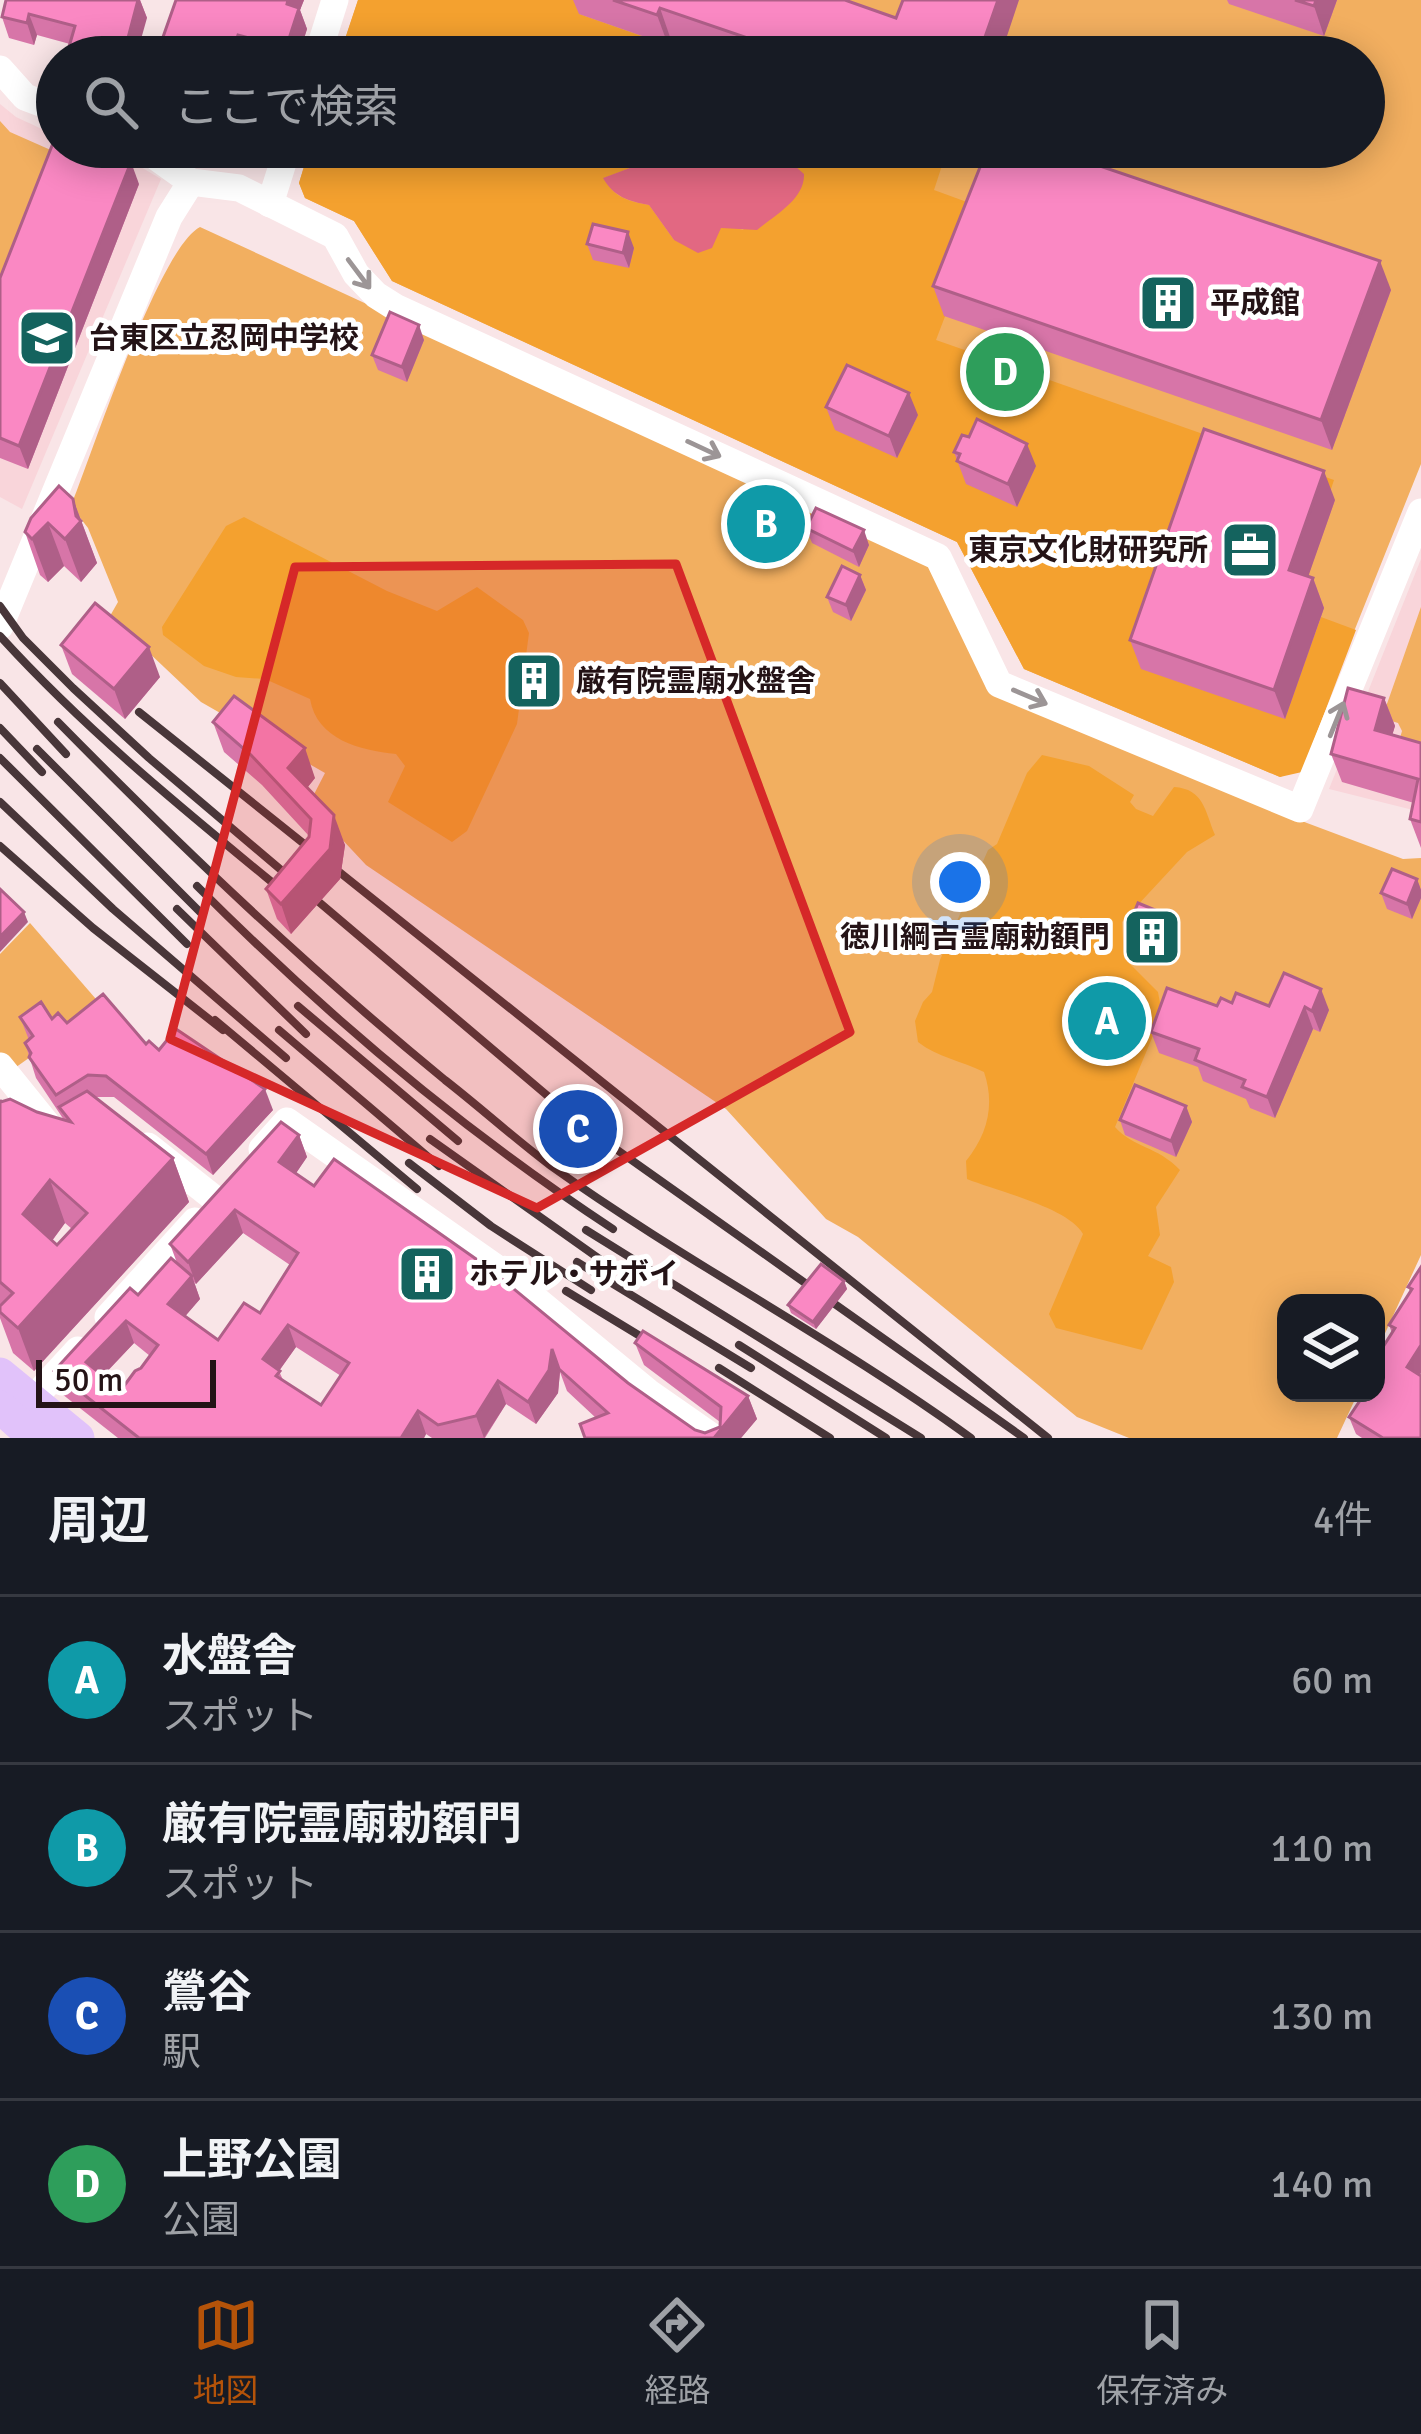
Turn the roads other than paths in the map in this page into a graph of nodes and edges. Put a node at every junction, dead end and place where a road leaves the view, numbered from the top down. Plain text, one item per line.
1 (335, 0) edge
2 (324, 36) edge
3 (0, 69) edge
4 (36, 101) edge
5 (171, 168) edge
6 (281, 168) edge
7 (191, 182) junction
8 (270, 204) junction
9 (1421, 512) edge
10 (0, 626) edge
11 (0, 1066) edge
12 (89, 1121) edge
13 (122, 1126) edge
14 (230, 1183) junction
15 (0, 1375) edge
16 (16, 1404) edge
17 (35, 1438) edge
18 (78, 1438) edge
19 (714, 1438) edge

1 - 2 street
3 - 4 street
5 - 7 street
6 - 8 street
7 - 8 street
7 - 10 street
8 -> 9 street
11 - 12 street
13 - 14 street
14 - 16 street
14 - 19 street
15 - 16 main road
16 - 17 main road
16 - 18 main road

